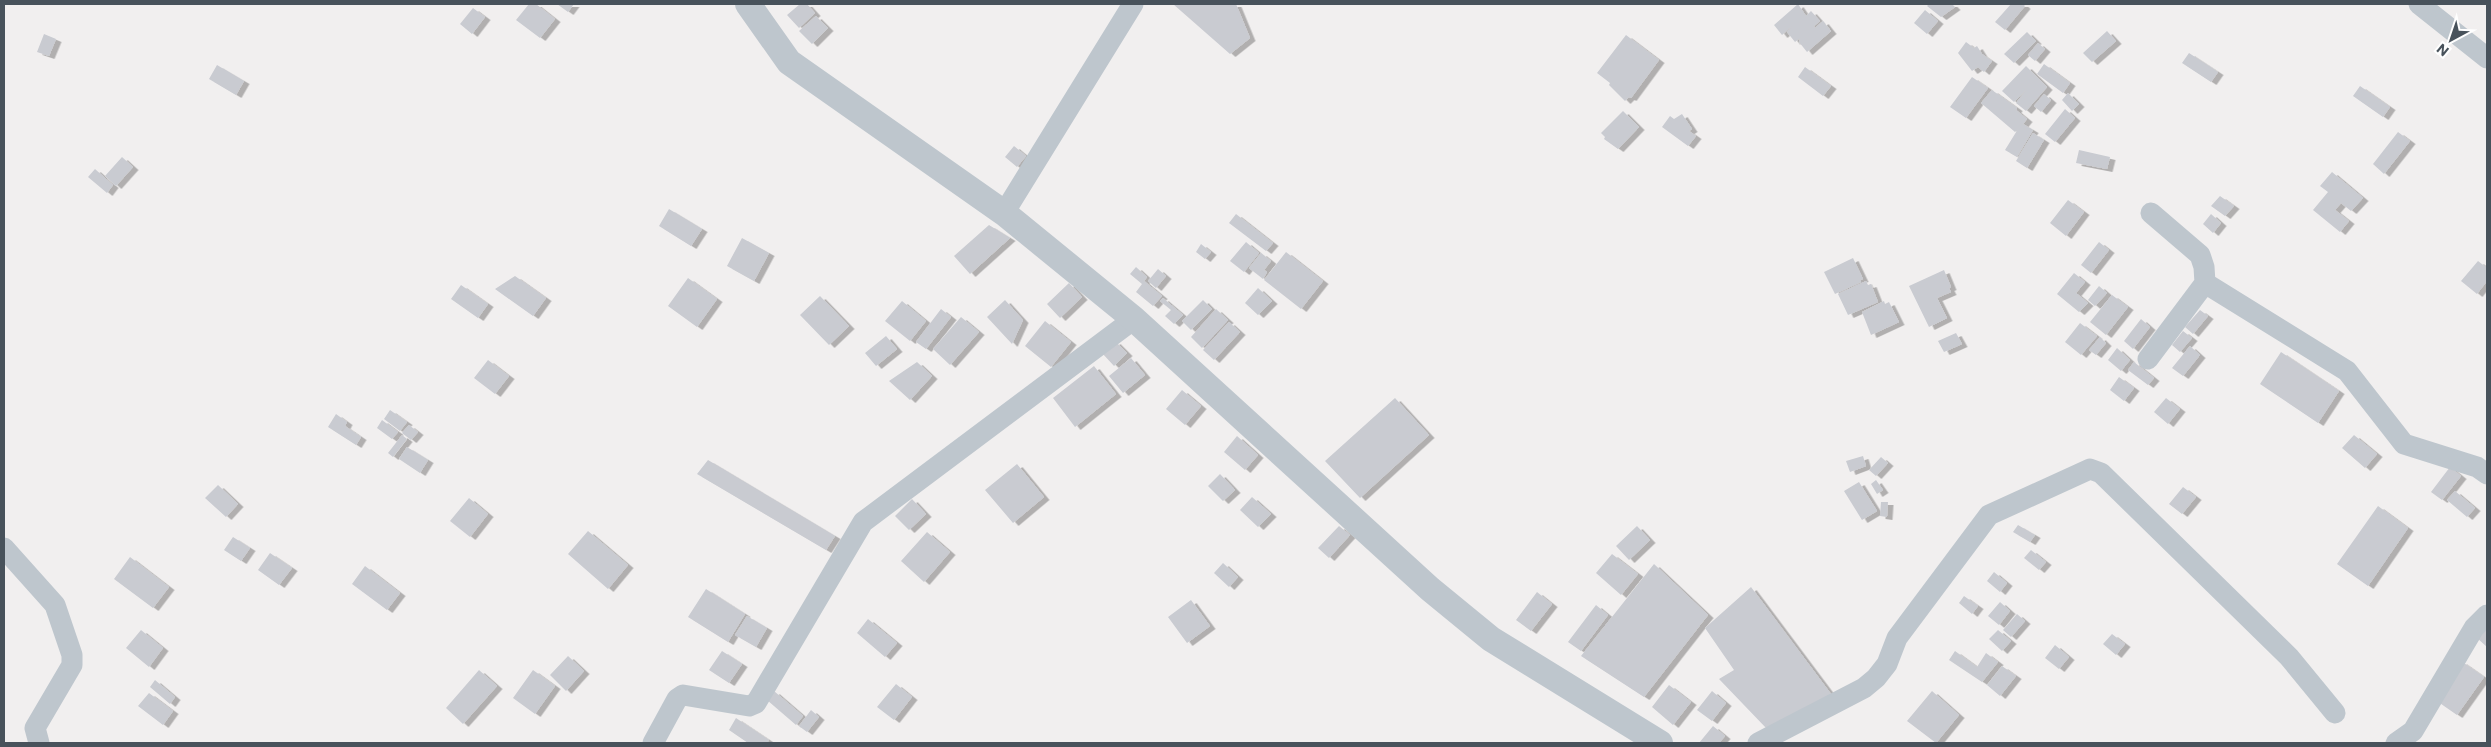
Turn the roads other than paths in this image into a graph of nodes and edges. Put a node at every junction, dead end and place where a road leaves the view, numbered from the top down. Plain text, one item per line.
1 (748, 4) edge
2 (1133, 4) edge
3 (2420, 4) edge
4 (2487, 58) edge
5 (1004, 213) junction
6 (2151, 213) dead end
7 (2205, 283) junction
8 (1134, 319) junction
9 (2148, 359) dead end
10 (2487, 474) edge
11 (4, 548) edge
12 (2487, 615) edge
13 (2335, 713) dead end
14 (39, 743) edge
15 (653, 743) edge
16 (1660, 743) edge
17 (1758, 743) edge
18 (2396, 743) edge

1 - 5 street
2 - 5 street
3 - 4 street
5 - 8 street
6 - 7 street
7 - 9 street
7 - 10 street
8 - 15 street
8 - 16 street
11 - 14 street
12 - 18 street
13 - 17 street

